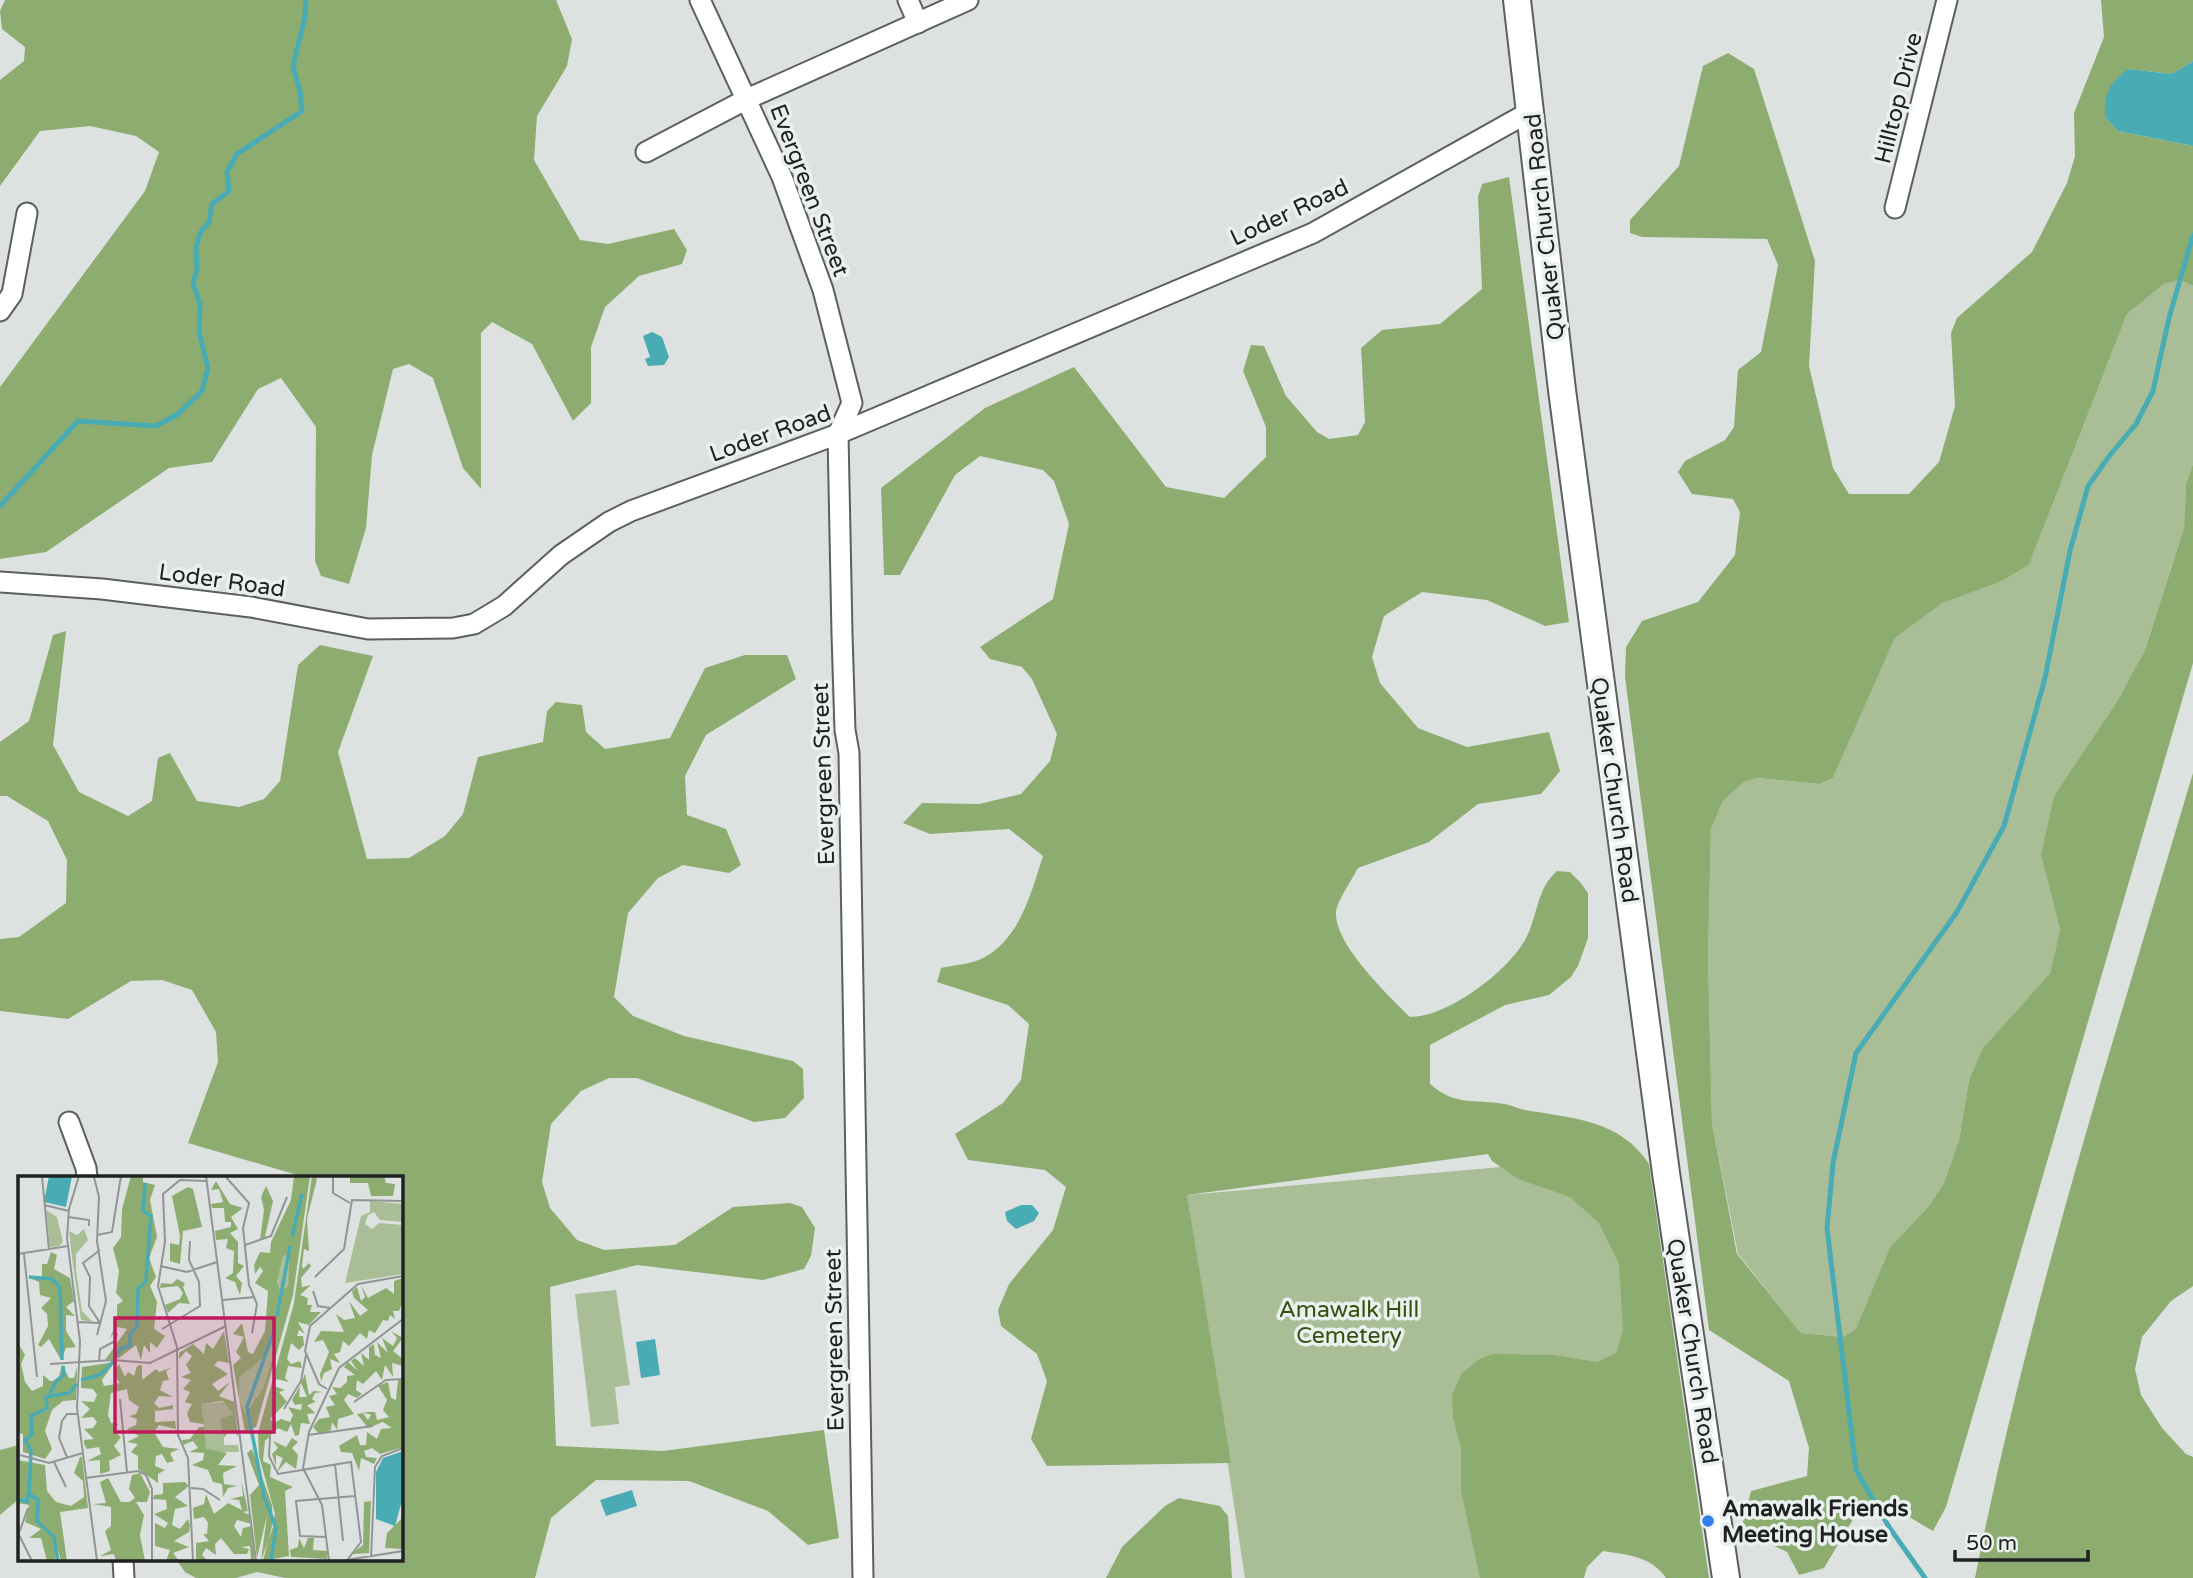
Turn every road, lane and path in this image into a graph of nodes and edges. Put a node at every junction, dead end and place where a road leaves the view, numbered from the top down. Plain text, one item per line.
1 (700, 0) edge
2 (908, 0) edge
3 (968, 0) edge
4 (1517, 0) edge
5 (1947, 0) edge
6 (918, 23) junction
7 (747, 99) junction
8 (1531, 111) junction
9 (646, 152) dead end
10 (1895, 208) dead end
11 (27, 213) dead end
12 (0, 312) edge
13 (838, 434) junction
14 (0, 582) edge
15 (69, 1122) dead end
16 (87, 1176) edge
17 (122, 1560) edge
18 (124, 1578) edge
19 (863, 1578) edge
20 (1726, 1578) edge

1 - 7 street, Evergreen Street
2 - 6 street
3 - 6 street
4 - 8 street, Quaker Church Road
5 - 10 street, Hilltop Drive
6 - 7 street
7 - 9 street
7 - 13 street, Evergreen Street
8 - 13 street, Loder Road
8 - 20 street, Quaker Church Road
11 - 12 street
13 - 14 street, Loder Road
13 - 19 street, Evergreen Street
15 - 16 street
17 - 18 street

